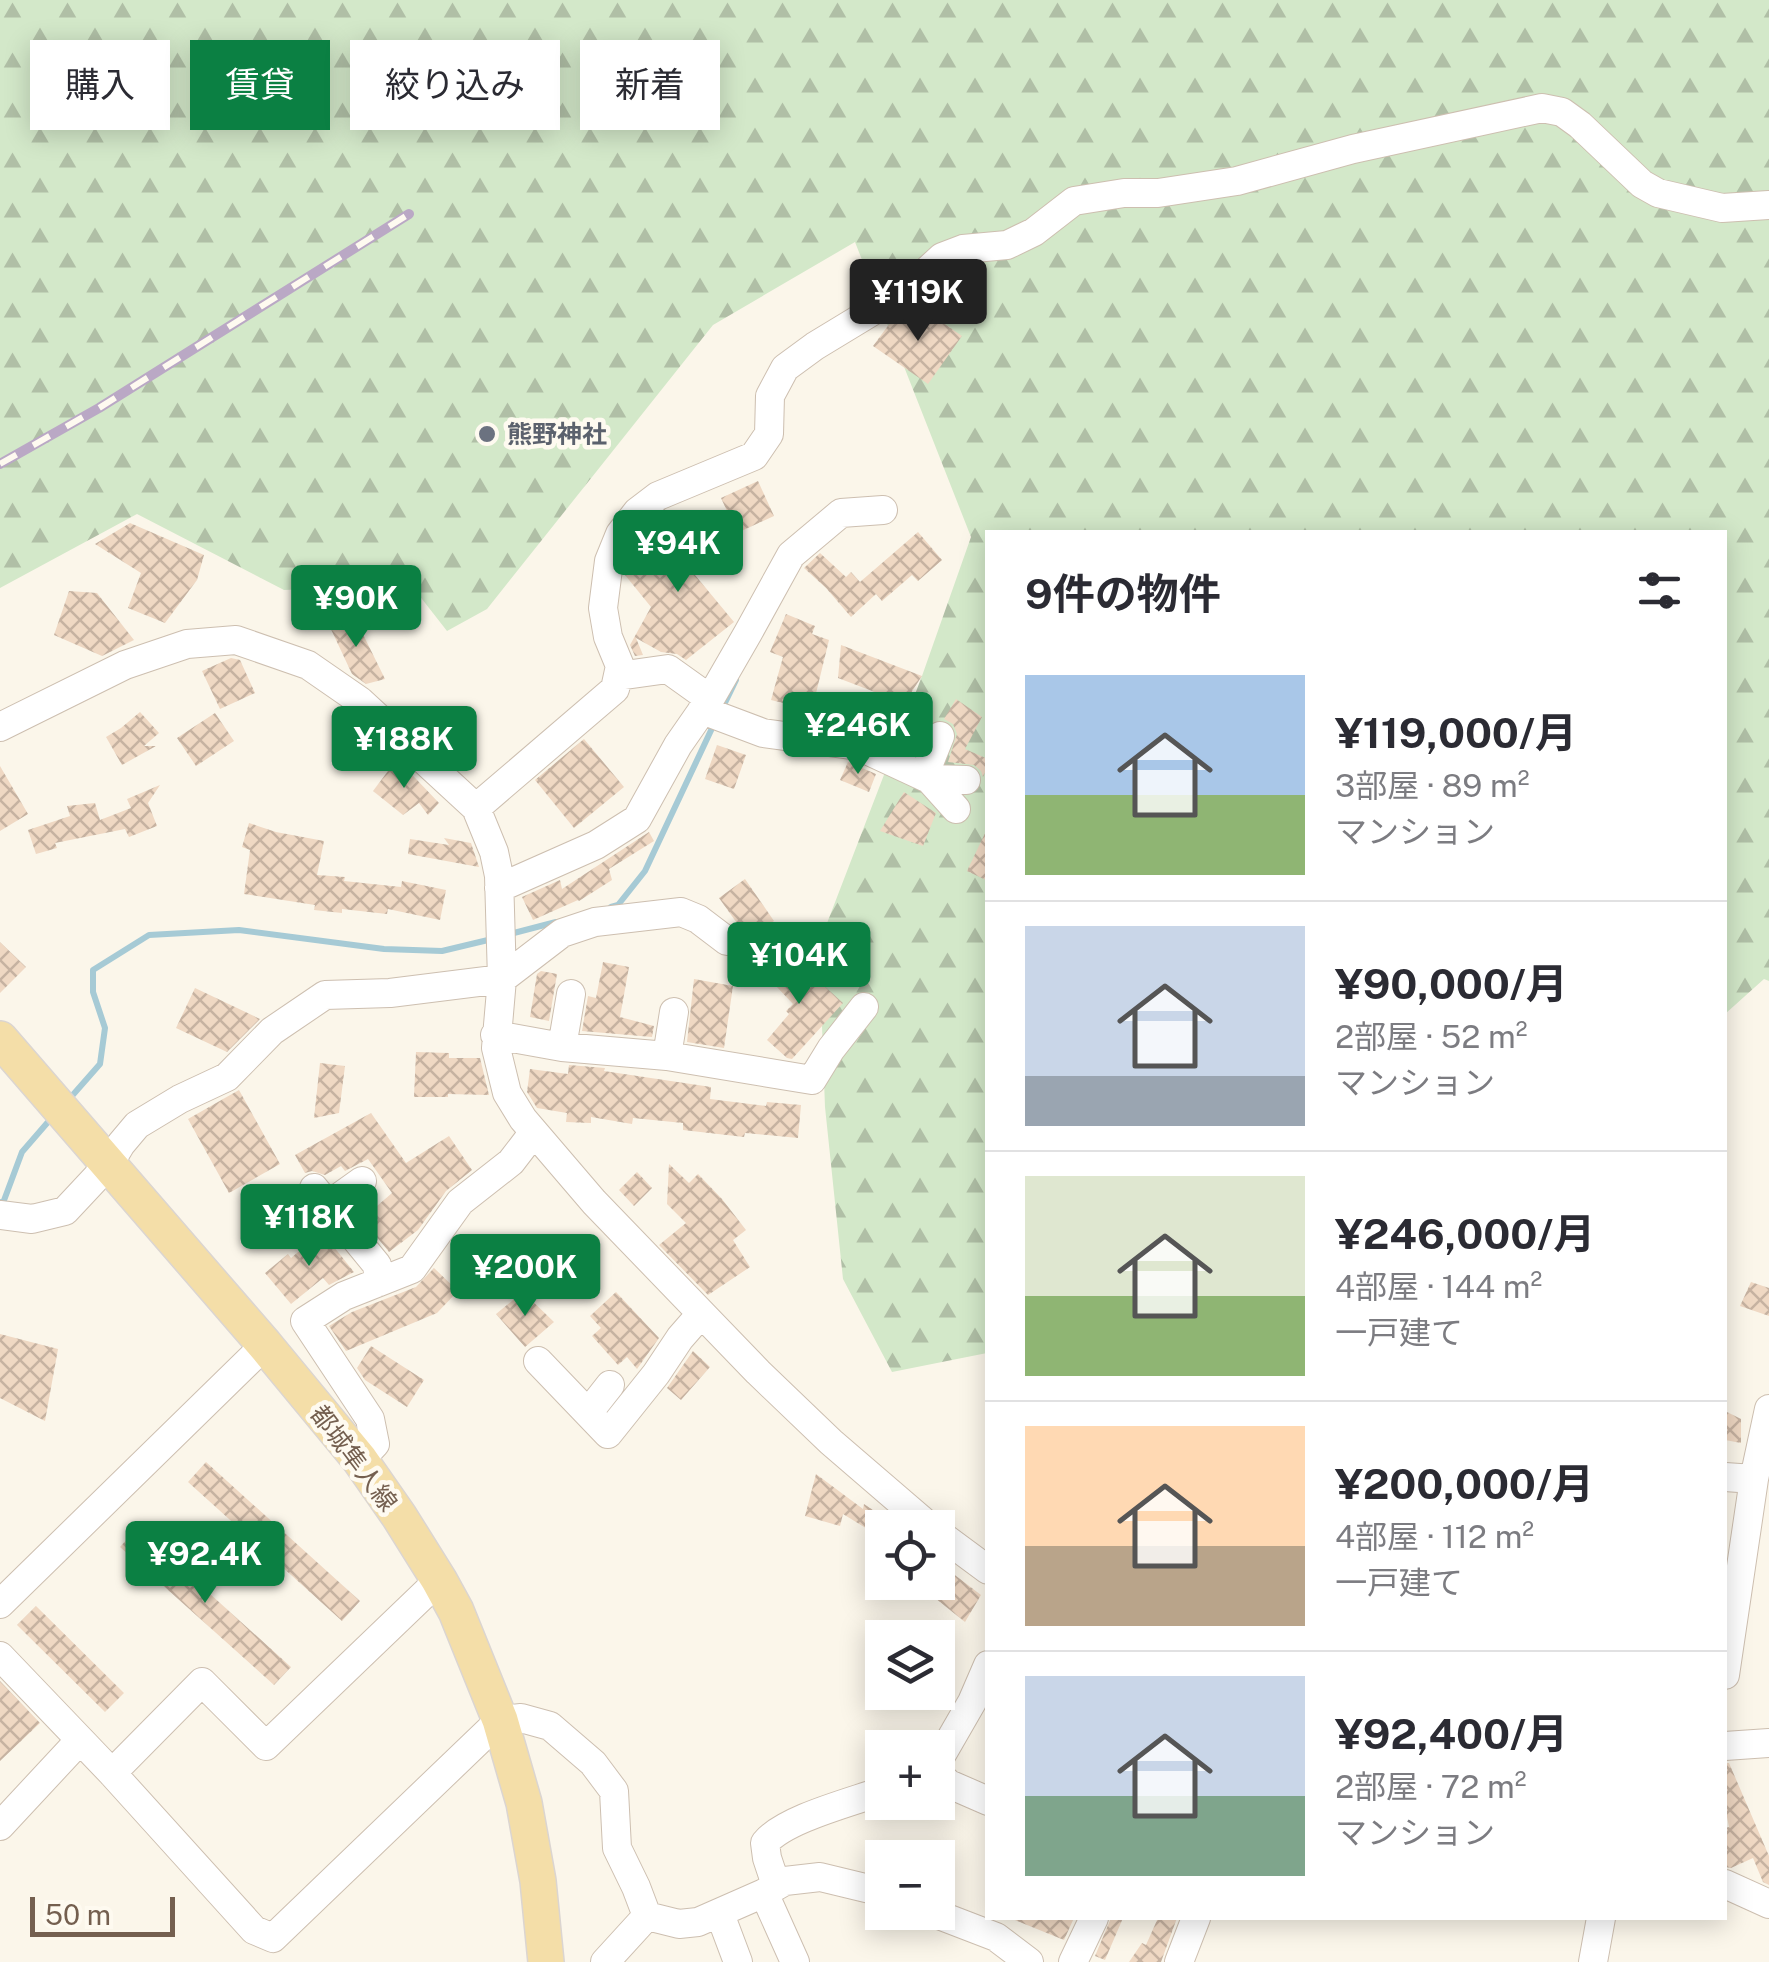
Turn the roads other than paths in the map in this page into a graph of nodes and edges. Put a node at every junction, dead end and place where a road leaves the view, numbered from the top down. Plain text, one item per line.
1 (1769, 205) edge
2 (883, 510) dead end
3 (618, 676) junction
4 (713, 710) junction
5 (0, 727) edge
6 (940, 736) dead end
7 (926, 777) junction
8 (966, 780) dead end
9 (476, 808) junction
10 (956, 809) dead end
11 (499, 888) junction
12 (727, 942) dead end
13 (502, 979) junction
14 (571, 994) dead end
15 (864, 1006) dead end
16 (674, 1012) dead end
17 (495, 1036) junction
18 (0, 1039) edge
19 (562, 1047) junction
20 (667, 1056) junction
21 (534, 1132) junction
22 (109, 1164) junction
23 (362, 1181) dead end
24 (0, 1215) edge
25 (379, 1282) junction
26 (702, 1314) junction
27 (265, 1346) junction
28 (538, 1362) dead end
29 (610, 1385) dead end
30 (1769, 1410) edge
31 (588, 1412) junction
32 (360, 1460) junction
33 (1727, 1477) edge
34 (1754, 1479) junction
35 (910, 1510) edge
36 (955, 1545) edge
37 (985, 1568) edge
38 (439, 1580) junction
39 (0, 1604) edge
40 (0, 1656) edge
41 (1727, 1661) edge
42 (985, 1672) edge
43 (500, 1720) junction
44 (955, 1732) edge
45 (80, 1740) junction
46 (1769, 1742) edge
47 (1727, 1746) edge
48 (112, 1774) junction
49 (955, 1787) edge
50 (865, 1797) edge
51 (985, 1800) edge
52 (0, 1826) edge
53 (1727, 1885) edge
54 (865, 1888) edge
55 (770, 1889) junction
56 (1769, 1904) edge
57 (720, 1914) junction
58 (647, 1916) junction
59 (1093, 1920) edge
60 (1195, 1920) edge
61 (1601, 1920) edge
62 (955, 1922) edge
63 (546, 1962) edge
64 (605, 1962) edge
65 (738, 1962) edge
66 (795, 1962) edge
67 (1029, 1962) edge
68 (1073, 1962) edge
69 (1179, 1962) edge
70 (1593, 1962) edge

1 - 3 street
2 - 4 street
3 - 4 street
3 - 9 street
4 - 7 street
4 - 11 street
5 - 9 street
6 - 7 street
7 - 8 street
7 - 10 street
9 - 11 street
11 - 13 street
12 - 13 street
13 - 17 street
13 - 22 street
14 - 19 street
15 - 20 street
16 - 20 street
17 - 19 street
17 - 21 street
18 - 22 main road, 都城隼人線
19 - 20 street
21 - 25 street
21 - 26 street
22 - 24 street
22 - 27 main road, 都城隼人線
23 - 25 street
25 - 32 street
26 - 31 street
26 - 35 street
27 - 32 main road, 都城隼人線
27 - 39 street
28 - 31 street
29 - 31 street
30 - 34 street
32 - 38 main road, 都城隼人線
33 - 34 street
34 - 41 street
36 - 37 street
38 - 43 main road, 都城隼人線
38 - 48 street
40 - 45 street
42 - 44 street
43 - 48 street
43 - 58 street
43 - 63 main road, 都城隼人線
45 - 48 street
45 - 52 street
46 - 47 street
49 - 51 street
50 - 55 street
53 - 56 street
54 - 55 street
55 - 57 street
55 - 66 street
57 - 58 street
57 - 65 street
58 - 64 street
59 - 68 street
60 - 69 street
61 - 70 street
62 - 67 street

